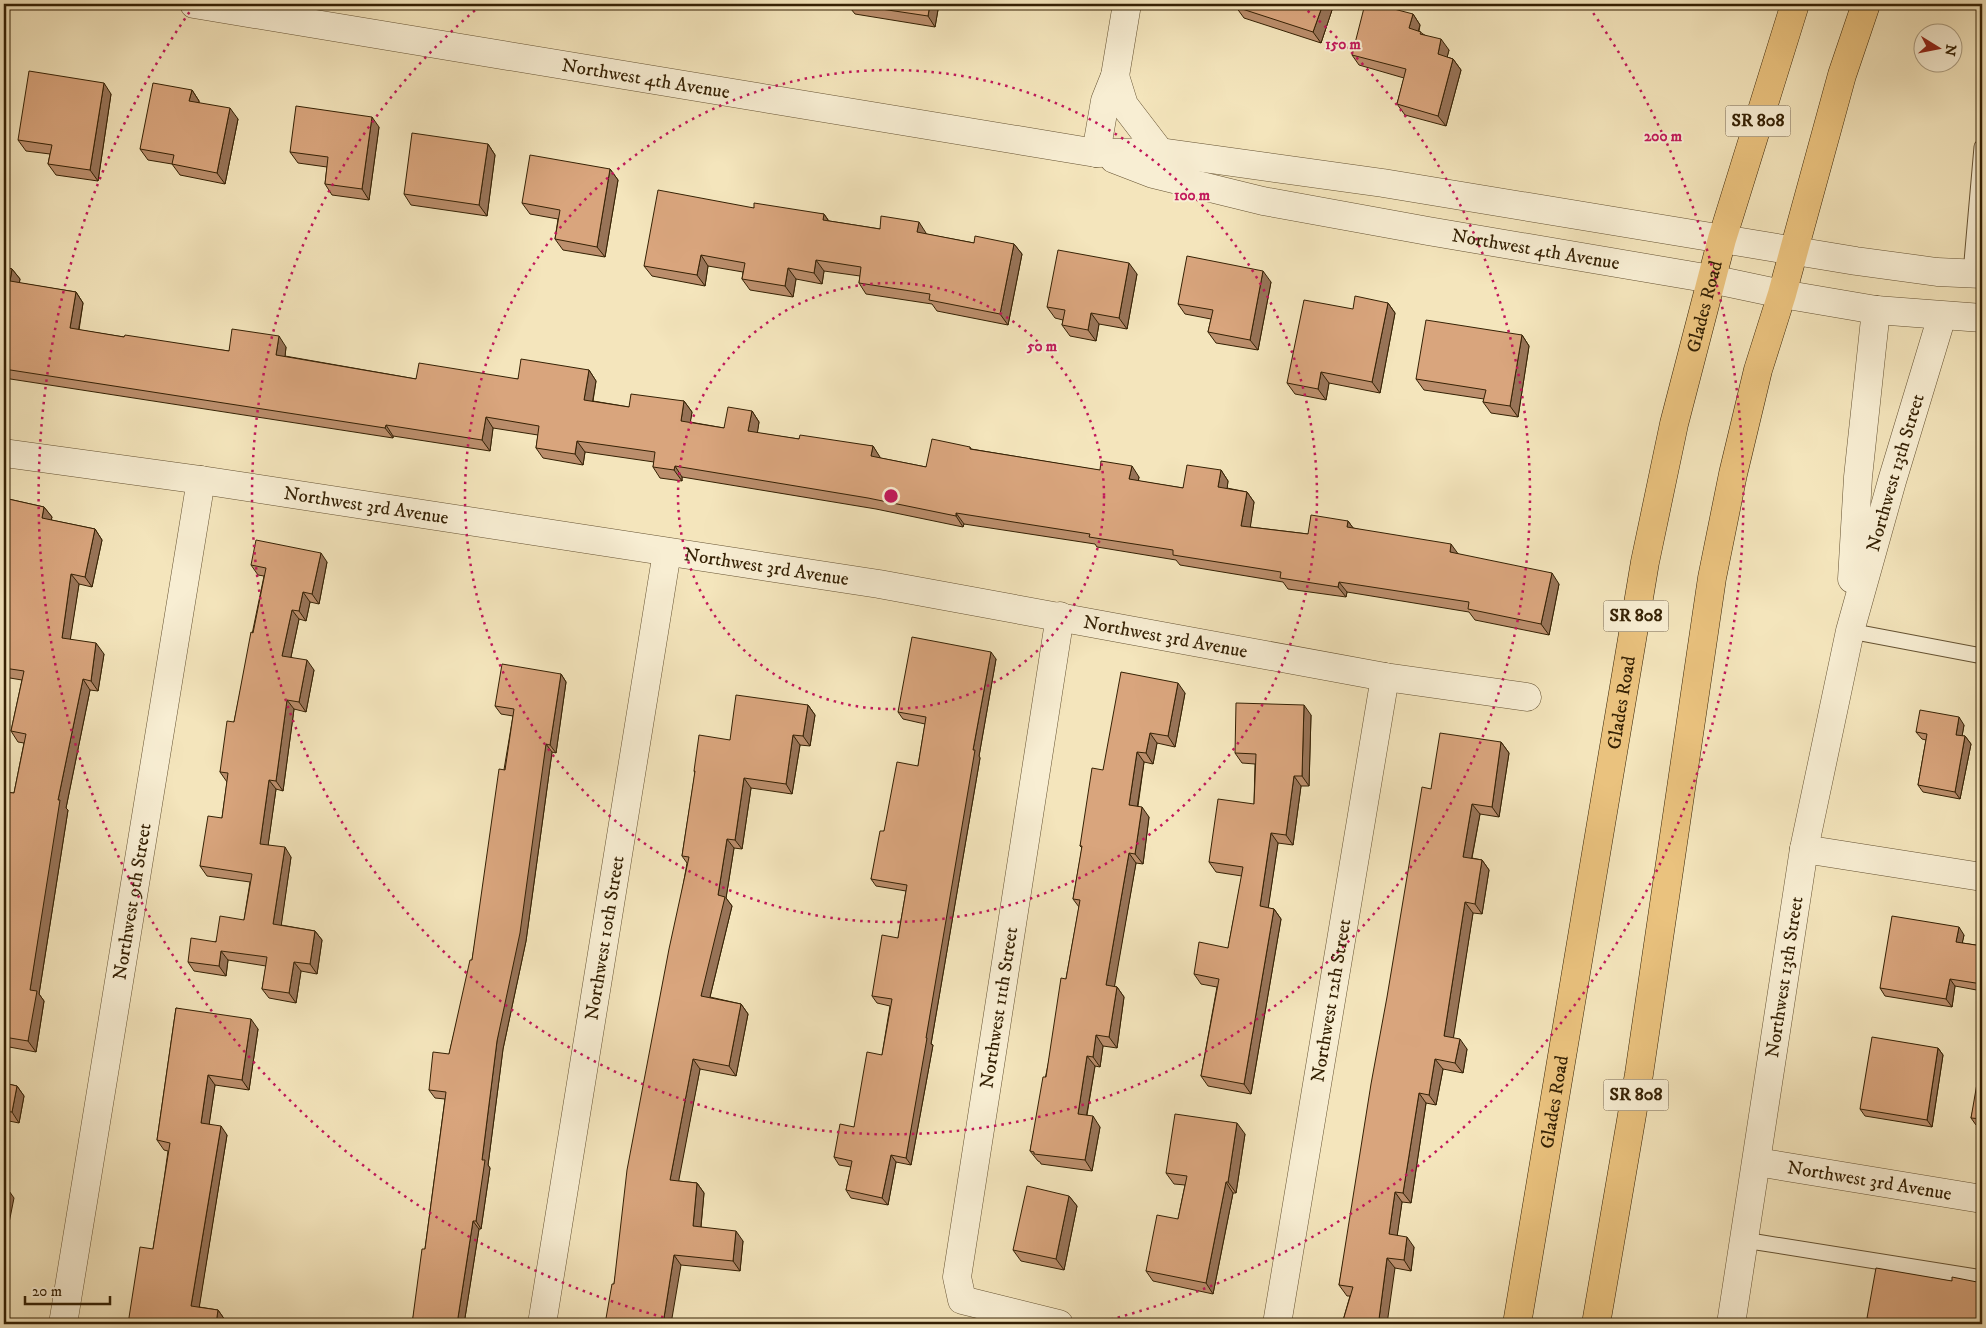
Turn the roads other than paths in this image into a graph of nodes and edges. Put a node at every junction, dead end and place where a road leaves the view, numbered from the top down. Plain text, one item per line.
1 (194, 4) edge
2 (1127, 4) edge
3 (1795, 4) edge
4 (1866, 4) edge
5 (1115, 76) junction
6 (1982, 147) edge
7 (1160, 152) junction
8 (1096, 153) junction
9 (1980, 206) edge
10 (1722, 239) junction
11 (1794, 251) junction
12 (1976, 273) edge
13 (1711, 279) junction
14 (1782, 294) junction
15 (1876, 310) junction
16 (1942, 316) junction
17 (1982, 318) edge
18 (4, 453) edge
19 (201, 480) junction
20 (667, 552) junction
21 (1060, 616) junction
22 (1850, 631) junction
23 (1982, 656) edge
24 (1385, 677) junction
25 (1527, 697) dead end
26 (1804, 849) junction
27 (1982, 877) edge
28 (1756, 1162) junction
29 (1982, 1199) edge
30 (1744, 1240) junction
31 (1982, 1278) edge
32 (63, 1324) edge
33 (542, 1324) edge
34 (1059, 1324) edge
35 (1277, 1324) edge
36 (1517, 1324) edge
37 (1596, 1324) edge
38 (1731, 1324) edge

1 - 8 street, Northwest 4th Avenue
2 - 5 street
3 - 10 main road, Glades Road / SR 808
4 - 11 main road, SR 808
5 - 7 street
5 - 8 street
6 - 9 lane
7 - 8 street, Northwest 4th Avenue
7 - 10 street, Northwest 4th Avenue
8 - 13 street, Northwest 4th Avenue
9 - 12 lane
10 - 11 street, Northwest 4th Avenue
10 - 13 main road, Glades Road / SR 808
11 - 12 street, Northwest 4th Avenue
11 - 14 main road, SR 808
13 - 14 street, Northwest 4th Avenue
13 - 36 main road, Glades Road / SR 808
14 - 15 street, Northwest 4th Avenue
14 - 37 main road, SR 808
15 - 16 street, Northwest 4th Avenue
15 - 22 street, Northwest 13th Street
16 - 17 street, Northwest 4th Avenue
16 - 22 street, Northwest 13th Street
18 - 19 street, Northwest 3rd Avenue
19 - 20 street, Northwest 3rd Avenue
19 - 32 street, Northwest 9th Street
20 - 21 street, Northwest 3rd Avenue
20 - 33 street, Northwest 10th Street
21 - 24 street, Northwest 3rd Avenue
21 - 34 street, Northwest 11th Street
22 - 23 lane
22 - 26 street, Northwest 13th Street
24 - 25 street, Northwest 3rd Avenue
24 - 35 street, Northwest 12th Street
26 - 27 street
26 - 28 street, Northwest 13th Street
28 - 29 street, Northwest 3rd Avenue
28 - 30 street, Northwest 13th Street
30 - 31 lane
30 - 38 street, Northwest 13th Street

